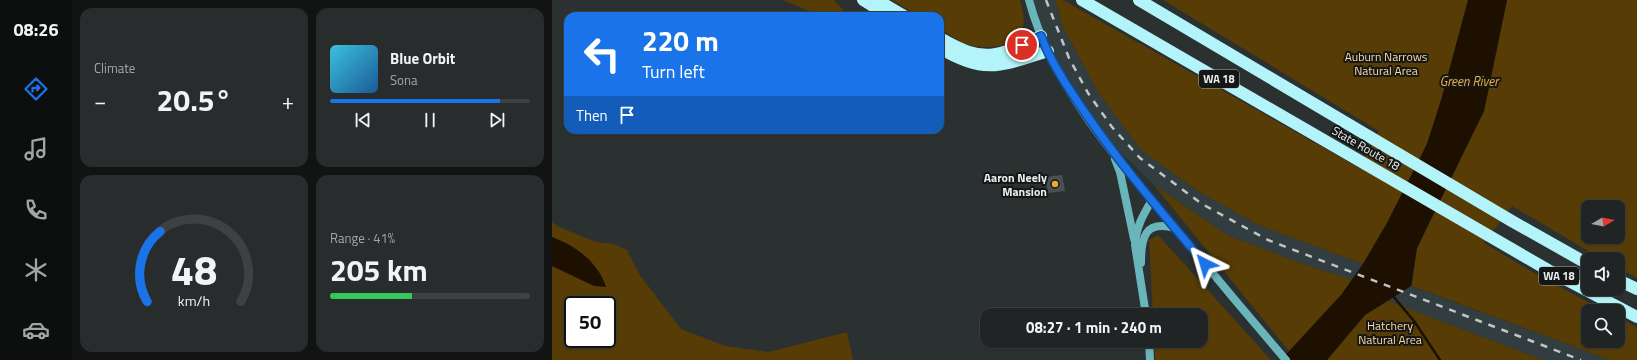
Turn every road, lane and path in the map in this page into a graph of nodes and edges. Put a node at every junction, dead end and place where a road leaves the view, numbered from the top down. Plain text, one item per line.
1 (863, 0) edge
2 (877, 0) edge
3 (1029, 0) edge
4 (1082, 0) edge
5 (1139, 0) edge
6 (882, 12) edge
7 (897, 12) edge
8 (1041, 36) junction
9 (944, 40) edge
10 (944, 50) edge
11 (1048, 51) junction
12 (1112, 152) junction
13 (1152, 200) junction
14 (1175, 228) junction
15 (1135, 244) junction
16 (1581, 260) edge
17 (1625, 284) edge
18 (1142, 286) junction
19 (1637, 290) edge
20 (1145, 308) edge
21 (1637, 317) edge
22 (1149, 348) edge
23 (1150, 360) edge
24 (1286, 360) edge

1 - 6 highway
2 - 7 highway
3 - 8 main road
4 - 21 highway, State Route 18 / WA 18
5 - 16 highway, State Route 18 / WA 18
8 - 9 highway
8 - 11 main road
10 - 11 highway
11 - 12 main road
12 - 13 main road
12 - 15 main road
13 - 14 main road
13 - 15 main road
14 - 18 main road
14 - 24 main road
15 - 18 main road
17 - 19 highway
18 - 20 main road
22 - 23 main road

